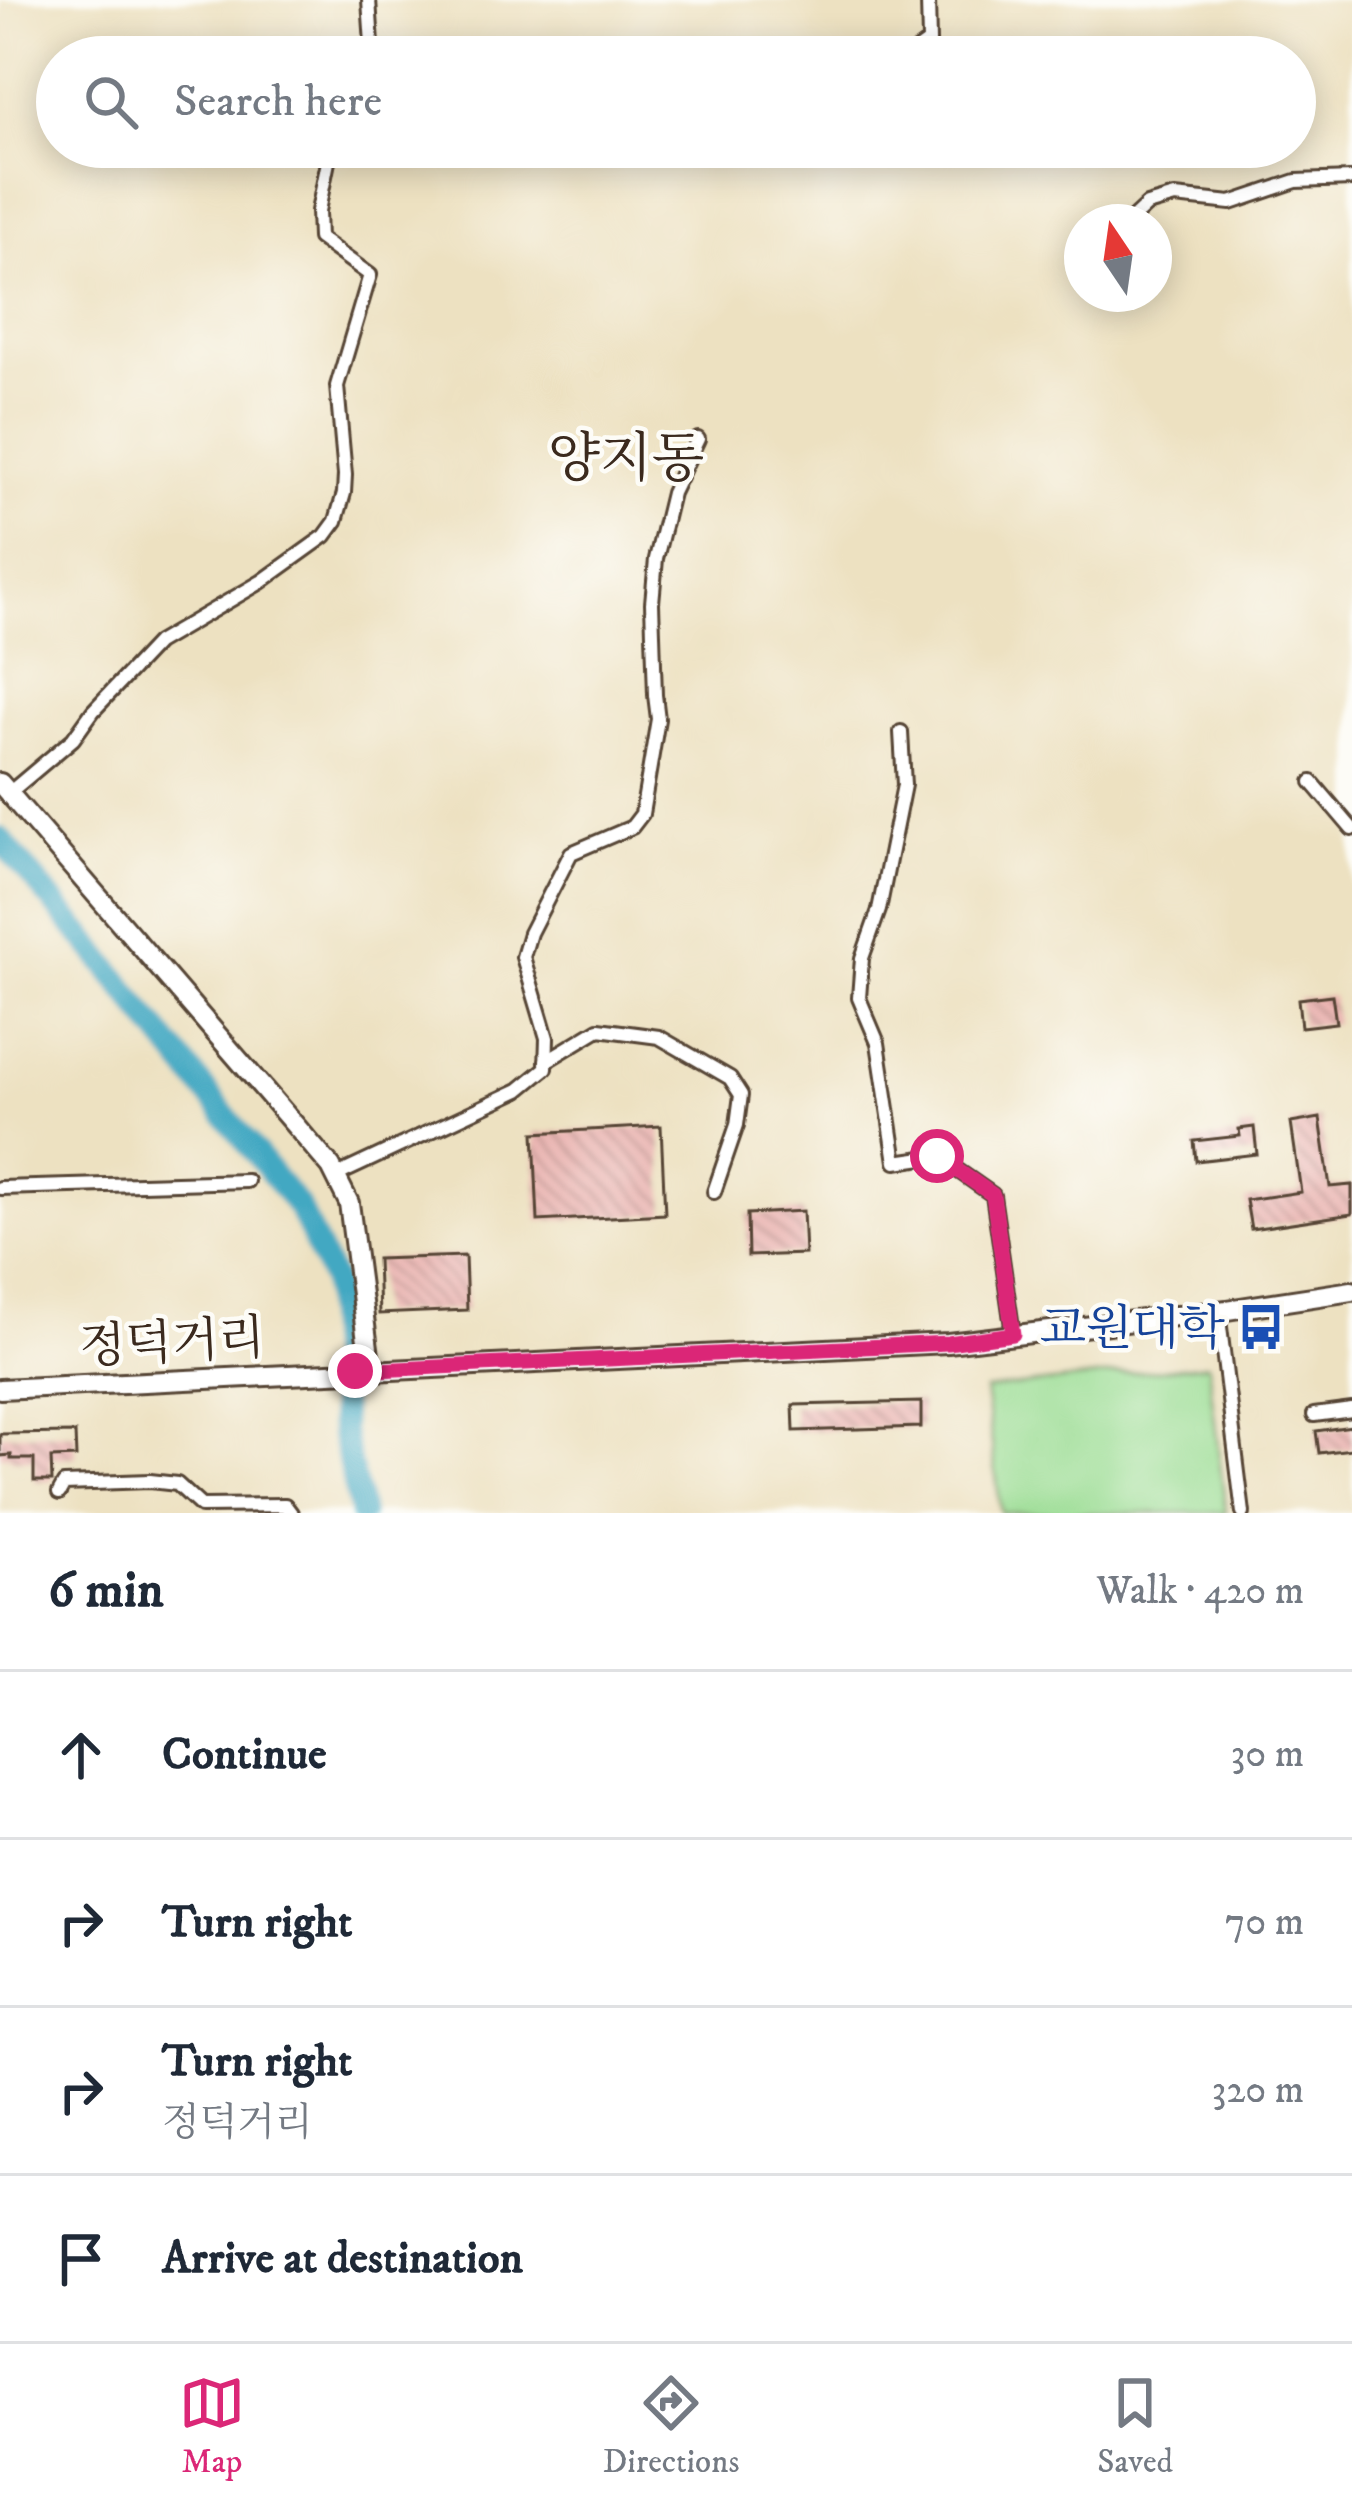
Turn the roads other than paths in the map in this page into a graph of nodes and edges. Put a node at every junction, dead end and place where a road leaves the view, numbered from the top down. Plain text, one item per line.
1 (368, 0) edge
2 (928, 0) edge
3 (370, 36) edge
4 (929, 36) edge
5 (327, 168) edge
6 (1352, 179) edge
7 (1150, 204) edge
8 (698, 439) dead end
9 (901, 732) dead end
10 (1312, 782) dead end
11 (4, 788) edge
12 (1352, 829) edge
13 (546, 1060) junction
14 (335, 1176) junction
15 (247, 1181) dead end
16 (0, 1188) edge
17 (714, 1192) dead end
18 (1352, 1291) edge
19 (1218, 1311) junction
20 (1013, 1334) junction
21 (363, 1371) junction
22 (0, 1389) edge
23 (1352, 1410) edge
24 (1314, 1415) dead end
25 (59, 1493) dead end
26 (291, 1513) edge
27 (1243, 1513) edge

1 - 3 street
2 - 4 street
5 - 11 street
6 - 7 street
8 - 13 street
9 - 20 street
10 - 12 street
11 - 14 street
13 - 14 street
13 - 17 street
14 - 21 street
15 - 16 street
18 - 19 street, 정덕거리
19 - 20 street, 정덕거리
19 - 27 street
20 - 21 street, 정덕거리
21 - 22 street, 정덕거리
23 - 24 street
25 - 26 street

